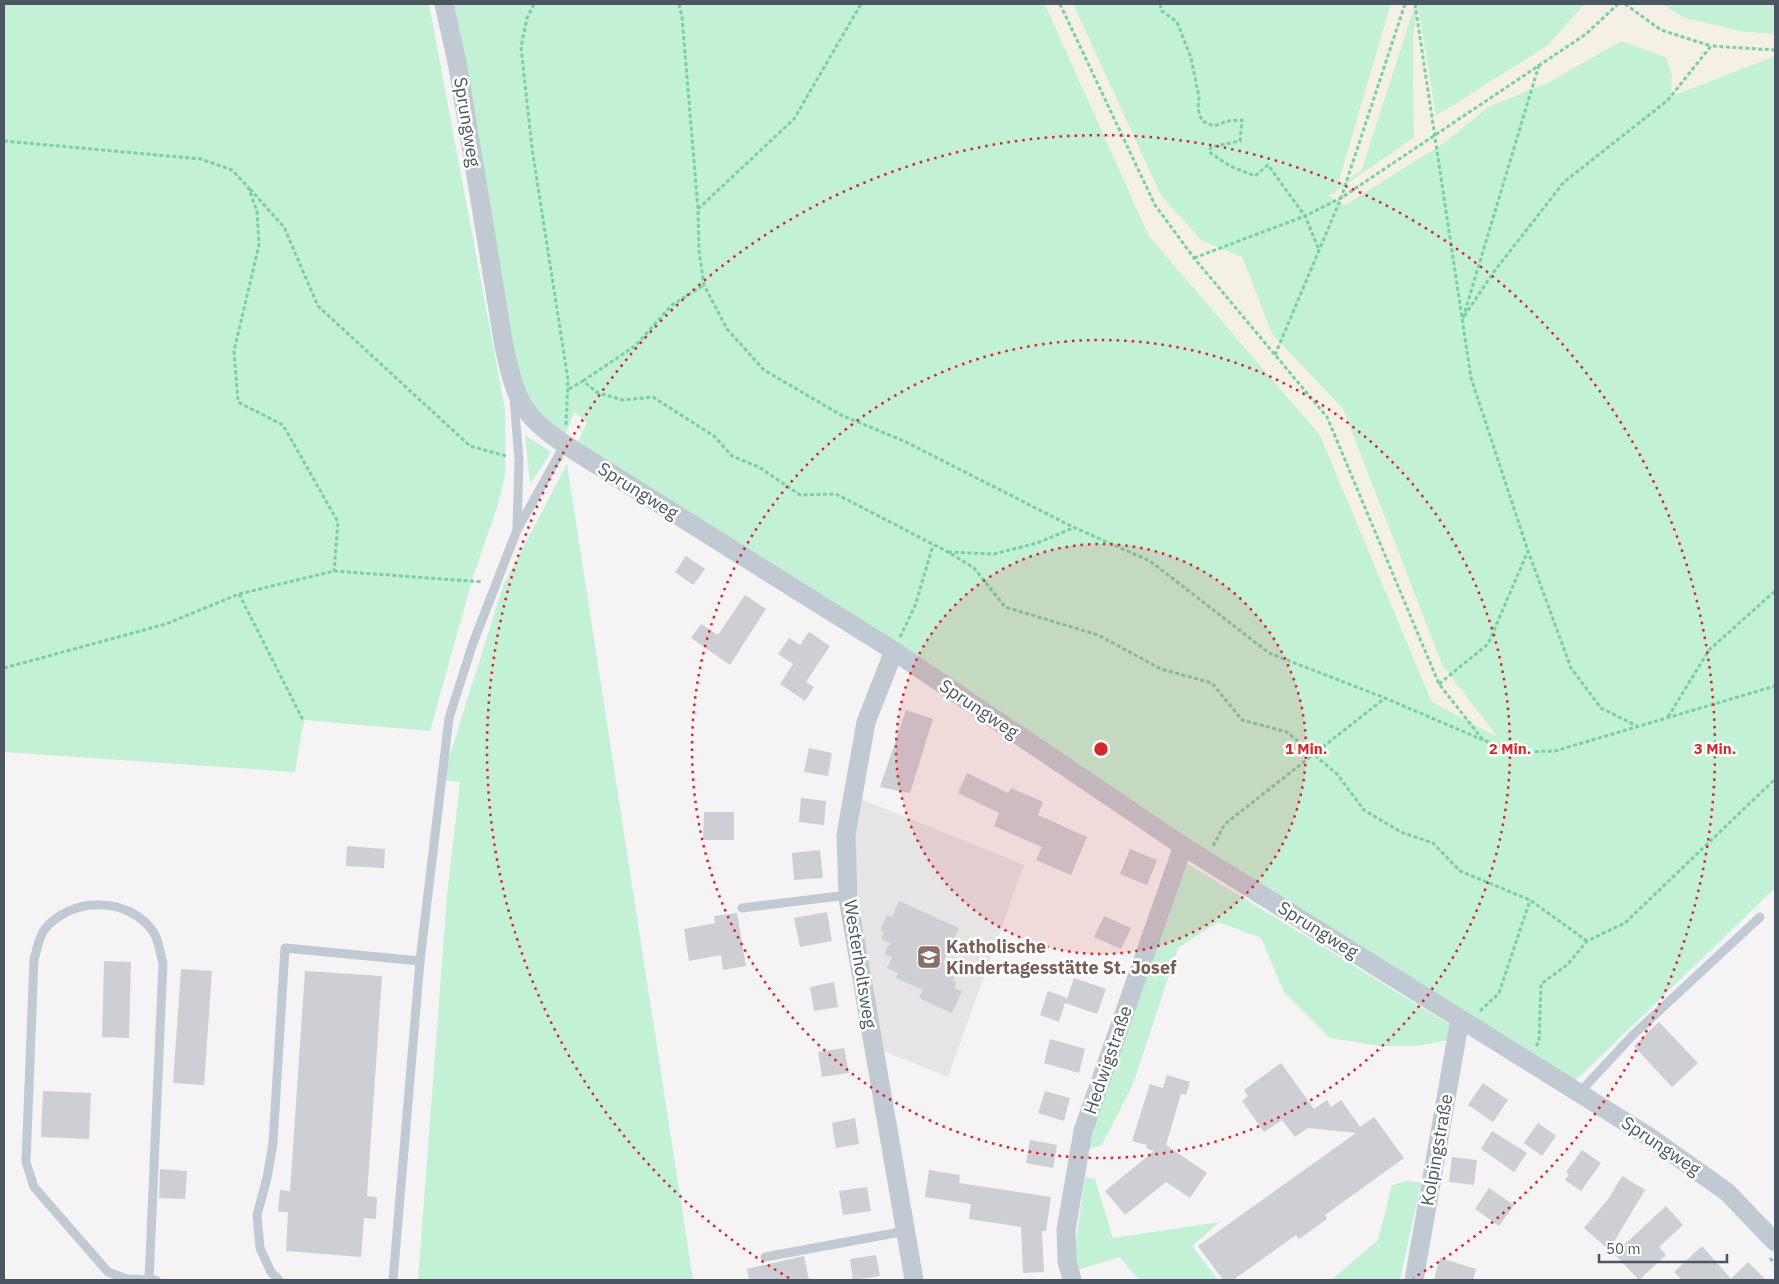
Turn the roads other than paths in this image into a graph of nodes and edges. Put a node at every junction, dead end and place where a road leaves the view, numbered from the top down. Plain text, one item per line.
1 (444, 4) edge
2 (513, 388) junction
3 (562, 442) junction
4 (517, 530) junction
5 (894, 651) junction
6 (1183, 846) junction
7 (848, 895) junction
8 (742, 908) dead end
9 (1760, 917) dead end
10 (420, 960) junction
11 (1466, 1023) junction
12 (1579, 1093) junction
13 (906, 1232) junction
14 (1775, 1242) edge
15 (765, 1257) dead end
16 (149, 1280) edge
17 (156, 1280) edge
18 (279, 1280) edge
19 (393, 1280) edge
20 (914, 1280) edge
21 (1072, 1280) edge
22 (1414, 1280) edge

1 - 2 street, Sprungweg
2 - 3 street, Sprungweg
2 - 4 lane
3 - 4 lane
3 - 5 street, Sprungweg
4 - 10 lane
5 - 6 street, Sprungweg
5 - 7 street, Westerholtsweg
6 - 11 street, Sprungweg
6 - 21 street, Hedwigstraße
7 - 8 lane
7 - 13 street, Westerholtsweg
9 - 12 lane
10 - 18 lane
10 - 19 lane
11 - 12 street, Sprungweg
11 - 22 street, Kolpingstraße
12 - 14 street, Sprungweg
13 - 15 lane
13 - 20 street, Westerholtsweg
16 - 16 lane
16 - 17 lane

